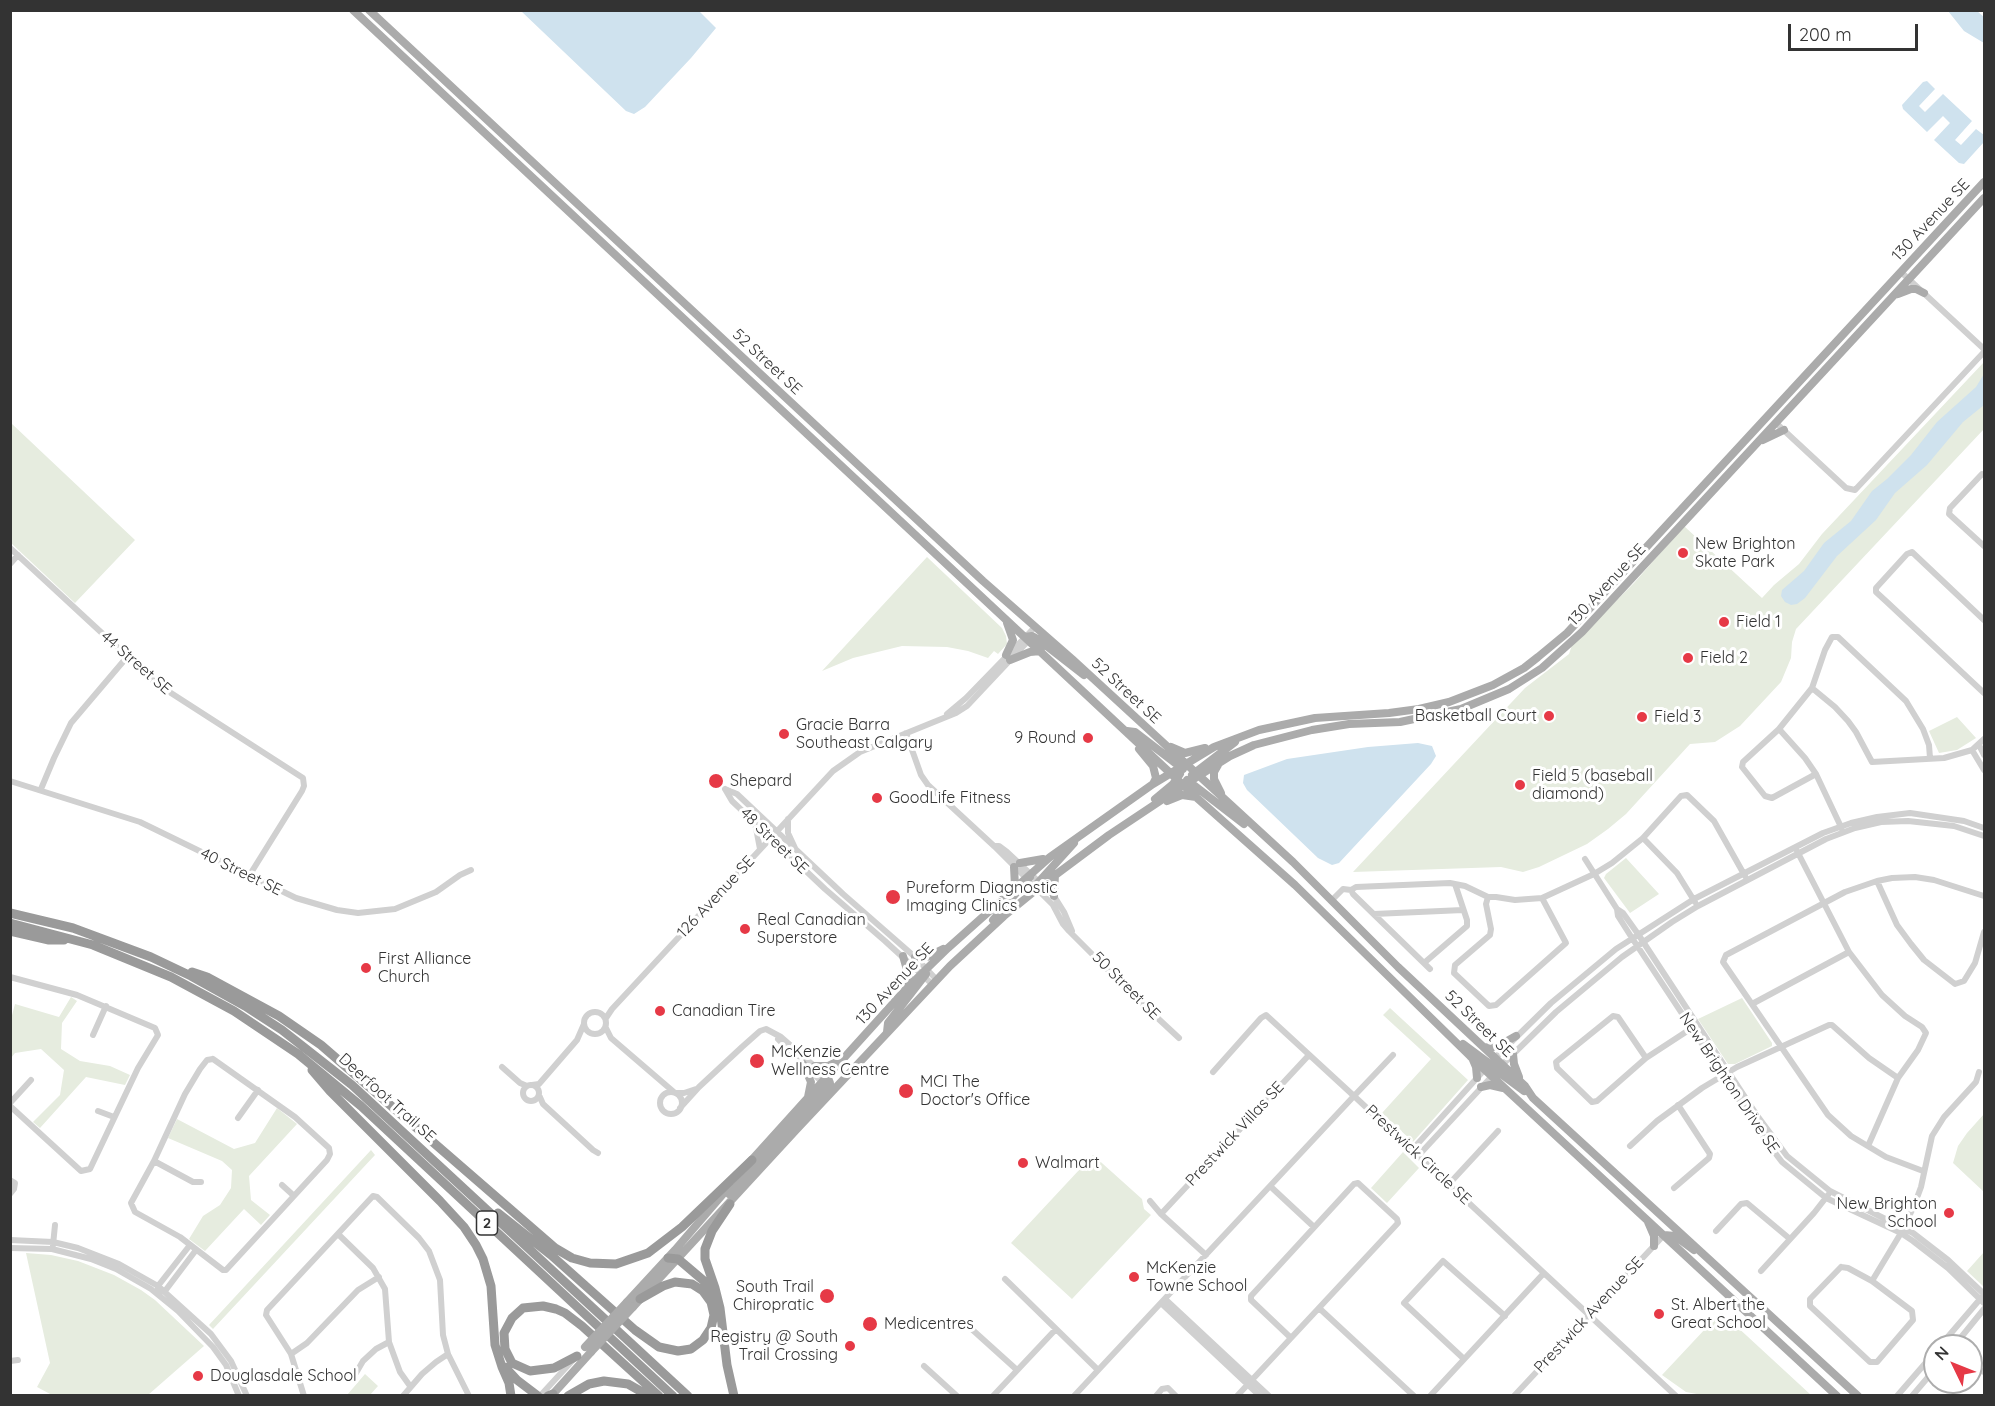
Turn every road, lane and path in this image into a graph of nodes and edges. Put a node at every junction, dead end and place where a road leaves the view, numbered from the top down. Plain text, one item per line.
1 (353, 10) edge
2 (369, 10) edge
3 (1984, 182) edge
4 (1984, 199) edge
5 (1901, 272) junction
6 (1908, 278) junction
7 (1924, 293) junction
8 (1885, 304) junction
9 (1984, 351) edge
10 (1825, 354) junction
11 (1776, 423) junction
12 (1784, 430) junction
13 (1753, 432) junction
14 (1754, 446) junction
15 (1984, 475) edge
16 (1984, 546) edge
17 (10, 548) edge
18 (18, 555) junction
19 (10, 564) edge
20 (1602, 594) junction
21 (1003, 616) junction
22 (1984, 620) edge
23 (1032, 634) junction
24 (1041, 651) junction
25 (127, 657) junction
26 (1556, 657) junction
27 (1008, 658) junction
28 (1535, 660) junction
29 (1812, 688) junction
30 (1984, 693) edge
31 (1277, 726) junction
32 (1779, 729) junction
33 (1126, 731) junction
34 (906, 733) junction
35 (1152, 734) junction
36 (1133, 737) junction
37 (1984, 739) edge
38 (1978, 746) junction
39 (1972, 750) junction
40 (1984, 754) edge
41 (1930, 758) junction
42 (1223, 760) junction
43 (1984, 770) edge
44 (1816, 774) junction
45 (1185, 775) junction
46 (10, 780) edge
47 (1153, 784) junction
48 (41, 789) junction
49 (1197, 798) junction
50 (1226, 800) junction
51 (1144, 811) junction
52 (788, 819) junction
53 (755, 822) junction
54 (1984, 828) edge
55 (1842, 829) junction
56 (1261, 833) junction
57 (774, 834) junction
58 (1080, 835) junction
59 (1984, 836) edge
60 (1643, 838) junction
61 (760, 849) junction
62 (1797, 850) junction
63 (796, 851) junction
64 (1050, 856) junction
65 (1585, 859) dead end
66 (1017, 865) junction
67 (471, 870) dead end
68 (1055, 874) junction
69 (1594, 874) junction
70 (249, 876) junction
71 (1027, 877) junction
72 (1745, 877) junction
73 (1877, 881) junction
74 (1455, 884) junction
75 (1039, 885) junction
76 (1015, 886) junction
77 (1351, 890) junction
78 (1054, 896) junction
79 (1984, 896) edge
80 (1488, 897) junction
81 (1542, 898) junction
82 (1694, 899) junction
83 (1331, 901) junction
84 (1824, 903) junction
85 (1698, 906) junction
86 (10, 907) edge
87 (1463, 909) junction
88 (10, 913) edge
89 (1374, 914) junction
90 (52, 922) junction
91 (10, 923) edge
92 (10, 931) edge
93 (1984, 932) edge
94 (1073, 933) junction
95 (982, 936) junction
96 (1635, 936) junction
97 (1918, 940) dead end
98 (79, 941) junction
99 (1640, 944) junction
100 (1911, 944) junction
101 (948, 948) junction
102 (1849, 952) junction
103 (903, 956) junction
104 (151, 957) junction
105 (915, 957) junction
106 (1424, 963) junction
107 (1430, 969) dead end
108 (924, 973) junction
109 (10, 977) edge
110 (934, 982) junction
111 (909, 987) junction
112 (1752, 1004) junction
113 (106, 1006) junction
114 (604, 1017) junction
115 (584, 1024) junction
116 (1695, 1026) junction
117 (606, 1028) junction
118 (589, 1032) junction
119 (887, 1032) junction
120 (598, 1034) junction
121 (774, 1034) junction
122 (93, 1035) dead end
123 (1516, 1036) junction
124 (1452, 1037) junction
125 (611, 1038) junction
126 (1179, 1038) dead end
127 (576, 1040) junction
128 (1484, 1047) junction
129 (1780, 1048) junction
130 (298, 1054) junction
131 (1513, 1054) junction
132 (1309, 1055) junction
133 (1393, 1055) dead end
134 (1470, 1056) junction
135 (844, 1058) junction
136 (1646, 1058) junction
137 (803, 1064) junction
138 (1490, 1064) junction
139 (815, 1066) junction
140 (502, 1067) dead end
141 (1497, 1070) junction
142 (1213, 1072) dead end
143 (1979, 1072) dead end
144 (1726, 1074) junction
145 (654, 1075) junction
146 (1477, 1078) junction
147 (1898, 1078) junction
148 (31, 1080) dead end
149 (830, 1085) junction
150 (1525, 1086) junction
151 (531, 1087) junction
152 (699, 1087) junction
153 (1481, 1087) junction
154 (1505, 1088) junction
155 (258, 1090) junction
156 (675, 1093) junction
157 (1354, 1096) junction
158 (1533, 1098) junction
159 (661, 1099) junction
160 (807, 1100) junction
161 (534, 1101) junction
162 (10, 1104) edge
163 (543, 1104) junction
164 (1678, 1105) junction
165 (680, 1108) junction
166 (98, 1111) dead end
167 (114, 1118) junction
168 (238, 1118) dead end
169 (1498, 1131) dead end
170 (1630, 1146) dead end
171 (1868, 1146) junction
172 (1412, 1150) junction
173 (596, 1153) dead end
174 (1418, 1156) junction
175 (752, 1160) junction
176 (154, 1161) junction
177 (1923, 1171) junction
178 (10, 1180) edge
179 (201, 1182) dead end
180 (1449, 1184) junction
181 (282, 1185) dead end
182 (1270, 1186) junction
183 (463, 1188) junction
184 (1674, 1188) dead end
185 (1830, 1191) junction
186 (10, 1194) edge
187 (293, 1195) junction
188 (1826, 1198) junction
189 (1150, 1201) dead end
190 (730, 1204) junction
191 (1161, 1214) junction
192 (1646, 1218) junction
193 (55, 1225) dead end
194 (1674, 1225) junction
195 (1314, 1227) junction
196 (1903, 1230) junction
197 (1716, 1231) dead end
198 (338, 1234) junction
199 (1664, 1235) junction
200 (1791, 1239) junction
201 (10, 1240) edge
202 (690, 1245) junction
203 (52, 1246) junction
204 (1654, 1246) junction
205 (193, 1247) junction
206 (10, 1248) edge
207 (1206, 1255) junction
208 (673, 1259) junction
209 (1713, 1263) junction
210 (1761, 1271) dead end
211 (1544, 1274) junction
212 (379, 1277) junction
213 (1005, 1280) dead end
214 (1872, 1281) junction
215 (160, 1290) junction
216 (1983, 1299) edge
217 (1163, 1301) junction
218 (634, 1303) junction
219 (720, 1308) junction
220 (1319, 1308) junction
221 (1984, 1309) edge
222 (1504, 1316) junction
223 (1589, 1316) junction
224 (966, 1324) dead end
225 (1056, 1329) junction
226 (1951, 1334) edge
227 (1964, 1334) edge
228 (1291, 1338) junction
229 (389, 1342) junction
230 (588, 1349) junction
231 (291, 1354) junction
232 (447, 1354) junction
233 (577, 1356) junction
234 (499, 1358) junction
235 (1464, 1359) junction
236 (924, 1366) dead end
237 (1923, 1366) edge
238 (1017, 1370) junction
239 (1098, 1370) junction
240 (356, 1372) dead end
241 (1250, 1382) junction
242 (1923, 1383) edge
243 (410, 1386) junction
244 (1837, 1394) edge
245 (239, 1395) edge
246 (247, 1395) edge
247 (304, 1395) edge
248 (403, 1395) edge
249 (469, 1395) edge
250 (511, 1395) edge
251 (539, 1395) edge
252 (551, 1395) edge
253 (568, 1395) edge
254 (649, 1395) edge
255 (659, 1395) edge
256 (673, 1395) edge
257 (688, 1395) edge
258 (734, 1395) edge
259 (957, 1395) edge
260 (993, 1395) edge
261 (1074, 1395) edge
262 (1156, 1395) edge
263 (1176, 1395) edge
264 (1237, 1395) edge
265 (1260, 1395) edge
266 (1269, 1395) edge
267 (1414, 1395) edge
268 (1430, 1395) edge
269 (1514, 1395) edge
270 (1676, 1395) edge
271 (1858, 1395) edge
272 (1898, 1395) edge
273 (1912, 1395) edge

1 - 21 main road, 52 Street SE
2 - 23 main road, 52 Street SE
3 - 5 main road, 130 Avenue SE
4 - 6 main road, 130 Avenue SE
5 - 6 street
5 - 10 main road, 130 Avenue SE
6 - 7 street
6 - 8 main road, 130 Avenue SE
7 - 8 main road
7 - 9 street
8 - 11 main road, 130 Avenue SE
9 - 12 street
10 - 11 main road
10 - 13 main road, 130 Avenue SE
11 - 12 street
11 - 13 main road
11 - 14 main road, 130 Avenue SE
12 - 14 main road
13 - 20 main road, 130 Avenue SE
14 - 26 main road, 130 Avenue SE
15 - 16 street
17 - 18 street, 44 Street SE
18 - 19 street
18 - 25 street, 44 Street SE
20 - 26 main road
20 - 28 main road, 130 Avenue SE
21 - 23 main road, 52 Street SE
21 - 27 main road
22 - 30 street
23 - 24 main road, 52 Street SE
23 - 27 street, 126 Avenue SE
23 - 35 main road, 52 Street SE
24 - 27 main road
24 - 33 main road, 52 Street SE
25 - 48 street
25 - 70 street, 44 Street SE
26 - 28 main road
26 - 42 main road, 130 Avenue SE
27 - 34 street, 126 Avenue SE
28 - 31 main road, 130 Avenue SE
29 - 32 street
29 - 41 street
29 - 41 street
31 - 35 main road
31 - 45 main road, 130 Avenue SE
32 - 44 street
32 - 44 street
33 - 36 main road, 52 Street SE
33 - 45 main road
34 - 52 street, 126 Avenue SE
34 - 66 street, 50 Street SE
35 - 45 main road, 52 Street SE
36 - 45 main road, 52 Street SE
36 - 47 main road
37 - 38 street
38 - 39 street
38 - 40 street
39 - 41 street
39 - 43 street
42 - 45 main road, 130 Avenue SE
42 - 50 main road
44 - 55 street
45 - 47 main road, 130 Avenue SE
45 - 49 main road, 52 Street SE
45 - 50 main road, 52 Street SE
45 - 51 main road, 130 Avenue SE
45 - 56 main road
46 - 48 street, 40 Street SE
47 - 58 main road, 130 Avenue SE
48 - 70 street, 40 Street SE
49 - 51 main road
49 - 124 main road, 52 Street SE
50 - 56 main road, 52 Street SE
51 - 68 main road, 130 Avenue SE
52 - 57 street, 126 Avenue SE
52 - 63 street
53 - 57 street, 48 Street SE
53 - 57 street, 48 Street SE
53 - 61 street
54 - 55 street
55 - 59 street
55 - 62 street
56 - 83 main road, 52 Street SE
57 - 61 street, 126 Avenue SE
57 - 63 street, 48 Street SE
57 - 103 street, 48 Street SE
58 - 64 main road, 130 Avenue SE
58 - 75 main road
60 - 69 street
60 - 72 street
60 - 82 street
61 - 114 street, 126 Avenue SE
62 - 72 street
62 - 84 street
63 - 105 street, 48 Street SE
64 - 66 main road
64 - 71 main road, 130 Avenue SE
65 - 69 street, New Brighton Drive SE
66 - 71 street, 50 Street SE
66 - 76 main road
67 - 70 street, 40 Street SE
68 - 75 main road, 130 Avenue SE
68 - 78 main road
69 - 81 street
69 - 96 street, New Brighton Drive SE
71 - 75 street, 50 Street SE
71 - 76 main road, 130 Avenue SE
71 - 95 main road
72 - 82 street
72 - 85 street
73 - 79 street
73 - 84 street
73 - 100 street
74 - 77 street
74 - 80 street
74 - 87 street
75 - 78 street, 50 Street SE
75 - 94 street, 50 Street SE
75 - 95 main road, 130 Avenue SE
76 - 101 main road, 130 Avenue SE
77 - 83 street
77 - 89 street
78 - 94 street, 50 Street SE
80 - 81 street
80 - 81 street
82 - 85 street
82 - 96 street
83 - 128 main road, 52 Street SE
84 - 102 street
84 - 112 street
85 - 99 street
86 - 90 highway
87 - 89 street
87 - 106 street
88 - 90 highway, Deerfoot Trail SE / 2
89 - 106 street
90 - 104 highway, Deerfoot Trail SE / 2
91 - 98 highway, Deerfoot Trail SE / 2
92 - 98 highway
93 - 100 street
94 - 126 street, 50 Street SE
95 - 110 main road, 130 Avenue SE
96 - 99 street, New Brighton Drive SE
96 - 123 street
97 - 100 street
98 - 130 highway, Deerfoot Trail SE / 2
99 - 116 street, New Brighton Drive SE
99 - 131 street
101 - 105 main road
101 - 108 main road, 130 Avenue SE
102 - 112 street
102 - 147 street
103 - 108 street, 48 Street SE
103 - 111 main road
104 - 175 highway
104 - 183 highway, Deerfoot Trail SE / 2
105 - 108 street, 48 Street SE
106 - 107 street
108 - 110 street, 48 Street SE
108 - 111 main road, 130 Avenue SE
108 - 119 main road
109 - 113 street
110 - 119 main road, 130 Avenue SE
111 - 135 main road, 130 Avenue SE
112 - 129 street
113 - 122 street
113 - 167 street
114 - 115 street
114 - 117 street
115 - 118 street
115 - 127 street
116 - 136 street
116 - 144 street, New Brighton Drive SE
117 - 120 street
117 - 125 street
118 - 120 street
118 - 127 street
119 - 149 main road, 130 Avenue SE
120 - 125 street
121 - 137 street
121 - 139 street
121 - 152 street
123 - 128 main road
123 - 138 street
124 - 134 main road, 52 Street SE
124 - 138 main road
125 - 145 street
127 - 151 street
128 - 138 main road, 52 Street SE
129 - 144 street
129 - 147 street
129 - 171 street
130 - 234 highway
130 - 256 highway, Deerfoot Trail SE / 2
131 - 141 street
131 - 150 main road
132 - 142 street
132 - 157 street
132 - 191 street, Prestwick Villas SE
133 - 157 street
134 - 138 main road, 52 Street SE
134 - 146 main road
135 - 139 main road
135 - 149 main road, 130 Avenue SE
136 - 136 street
137 - 149 street
137 - 160 main road
138 - 141 main road
138 - 141 main road, 52 Street SE
138 - 146 street
139 - 149 street
140 - 151 street
141 - 150 main road, 52 Street SE
141 - 153 street
141 - 154 main road, 52 Street SE
141 - 158 main road
143 - 177 street
144 - 164 street
144 - 185 street, New Brighton Drive SE
144 - 188 street, New Brighton Drive SE
145 - 156 street
145 - 159 street
146 - 172 street
147 - 171 street
148 - 162 street
149 - 160 main road, 130 Avenue SE
149 - 190 main road, 130 Avenue SE
149 - 202 main road
150 - 158 main road, 52 Street SE
151 - 161 street
151 - 161 street
151 - 163 street
152 - 156 street
152 - 165 street
153 - 154 main road
153 - 174 street
154 - 192 main road, 52 Street SE
155 - 168 street
155 - 176 street
155 - 187 street
156 - 159 street
156 - 165 street
157 - 172 street, Prestwick Circle SE
157 - 182 street, Prestwick Circle SE
158 - 194 main road, 52 Street SE
159 - 165 street
160 - 175 main road, 130 Avenue SE
161 - 163 street
162 - 167 street
163 - 173 street
164 - 170 street
164 - 184 street
166 - 167 street
169 - 180 street
171 - 177 street
172 - 174 street, Prestwick Circle SE
174 - 180 street, Prestwick Circle SE
175 - 208 main road, 130 Avenue SE
176 - 179 street
176 - 205 street
177 - 196 street
178 - 186 street
180 - 211 street, Prestwick Circle SE
181 - 187 street
182 - 195 street
182 - 207 street, Prestwick Circle SE
183 - 218 highway
183 - 257 highway, Deerfoot Trail SE / 2
185 - 188 street
185 - 196 street, New Brighton Drive SE
187 - 205 street
188 - 196 street, New Brighton Drive SE
188 - 200 street
189 - 191 street
190 - 202 main road, 130 Avenue SE
190 - 219 highway
191 - 207 street
192 - 199 main road, 52 Street SE
192 - 204 main road
193 - 203 street
194 - 199 main road
194 - 209 main road, 52 Street SE
195 - 220 street
195 - 228 street
196 - 214 street
196 - 216 street, New Brighton Drive SE
197 - 200 street
198 - 212 street
198 - 231 street
198 - 232 street
199 - 204 street, Prestwick Avenue SE
199 - 209 main road
199 - 244 main road, 52 Street SE
200 - 210 street
201 - 203 street
202 - 208 main road, 130 Avenue SE
203 - 206 street
203 - 215 street
204 - 223 street, Prestwick Avenue SE
205 - 215 street
207 - 217 street, Prestwick Circle SE
208 - 218 main road, 130 Avenue SE
208 - 218 main road, 130 Avenue SE
208 - 219 highway
209 - 271 main road, 52 Street SE
211 - 222 street
211 - 223 street, Prestwick Circle SE
212 - 229 street
212 - 231 street
213 - 225 street
214 - 214 street
215 - 245 street
215 - 246 street
216 - 226 street
217 - 239 street, Prestwick Circle SE
217 - 241 street
218 - 230 main road, 130 Avenue SE, bridge
219 - 258 highway
220 - 228 street
220 - 267 street
221 - 227 street
222 - 235 street
222 - 235 street
223 - 269 street, Prestwick Avenue SE
223 - 270 street, Prestwick Circle SE
224 - 238 street
225 - 238 street
225 - 239 street
228 - 241 street
229 - 240 street
229 - 243 street
230 - 233 main road, 130 Avenue SE
230 - 252 main road, 130 Avenue SE
231 - 247 street
232 - 243 street
232 - 249 street
233 - 251 street, 130 Avenue SE
233 - 255 highway
234 - 250 highway
234 - 251 highway
235 - 268 street
236 - 259 street
237 - 272 street
238 - 260 street
239 - 261 street, Prestwick Circle SE
241 - 264 street
241 - 265 street
241 - 266 street
242 - 273 street
243 - 248 street
253 - 254 highway
262 - 263 street

